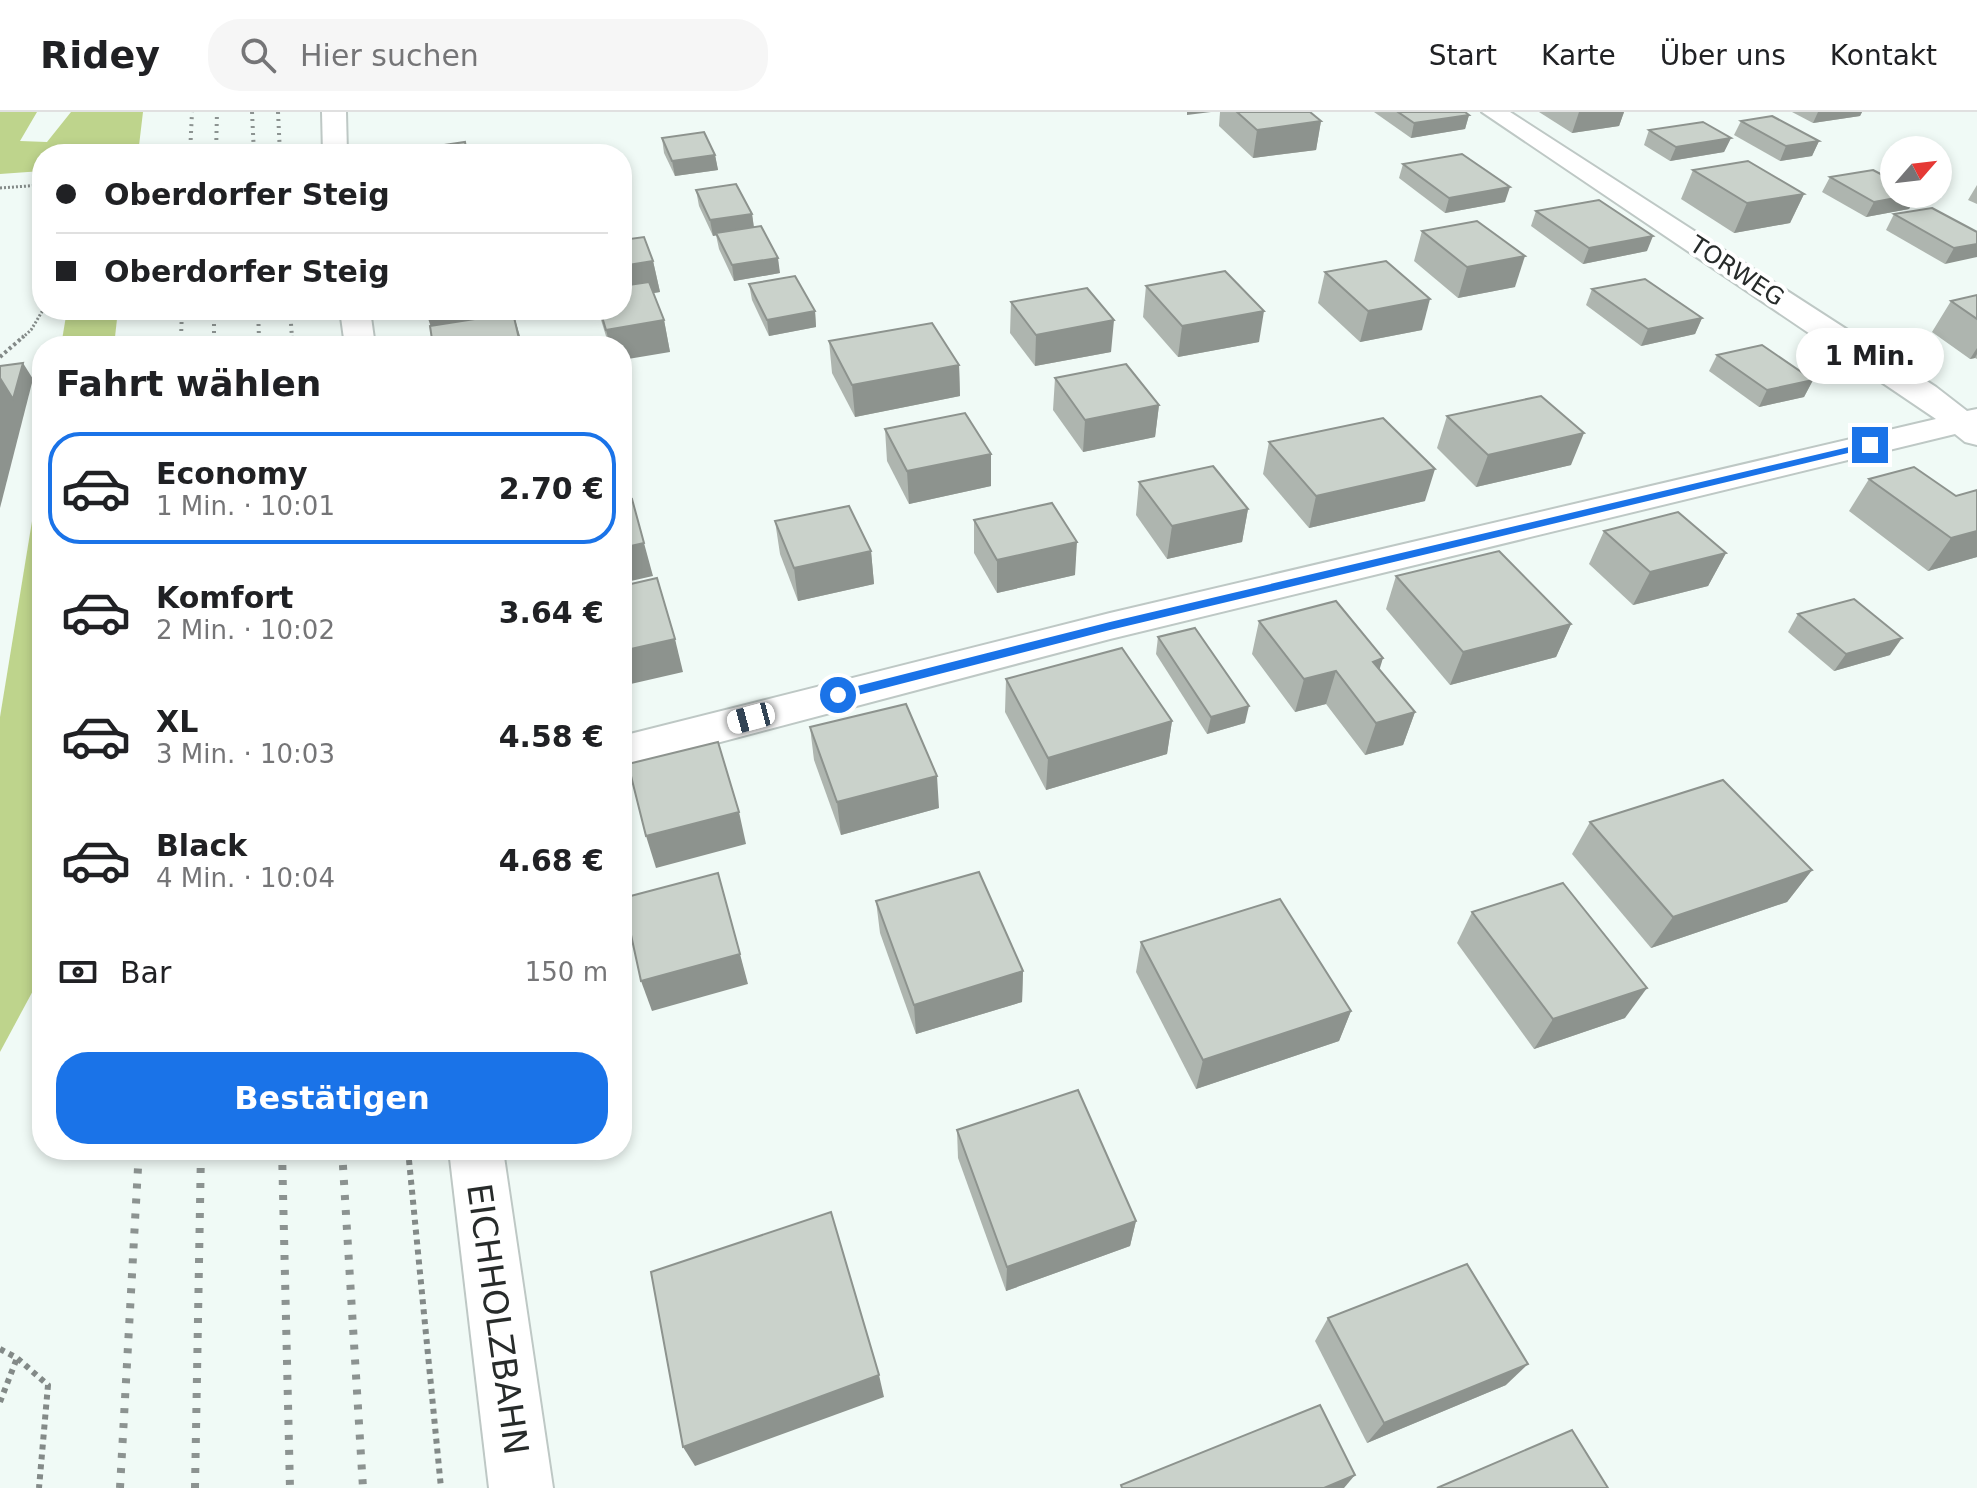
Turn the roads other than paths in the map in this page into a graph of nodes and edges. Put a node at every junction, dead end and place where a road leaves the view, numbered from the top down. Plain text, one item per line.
1 (334, 112) edge
2 (1494, 112) edge
3 (335, 144) edge
4 (1972, 426) edge
5 (632, 749) edge
6 (477, 1160) edge
7 (521, 1488) edge

1 - 3 street
2 - 4 street, TORWEG
4 - 5 street
6 - 7 street, EICHHOLZBAHN

